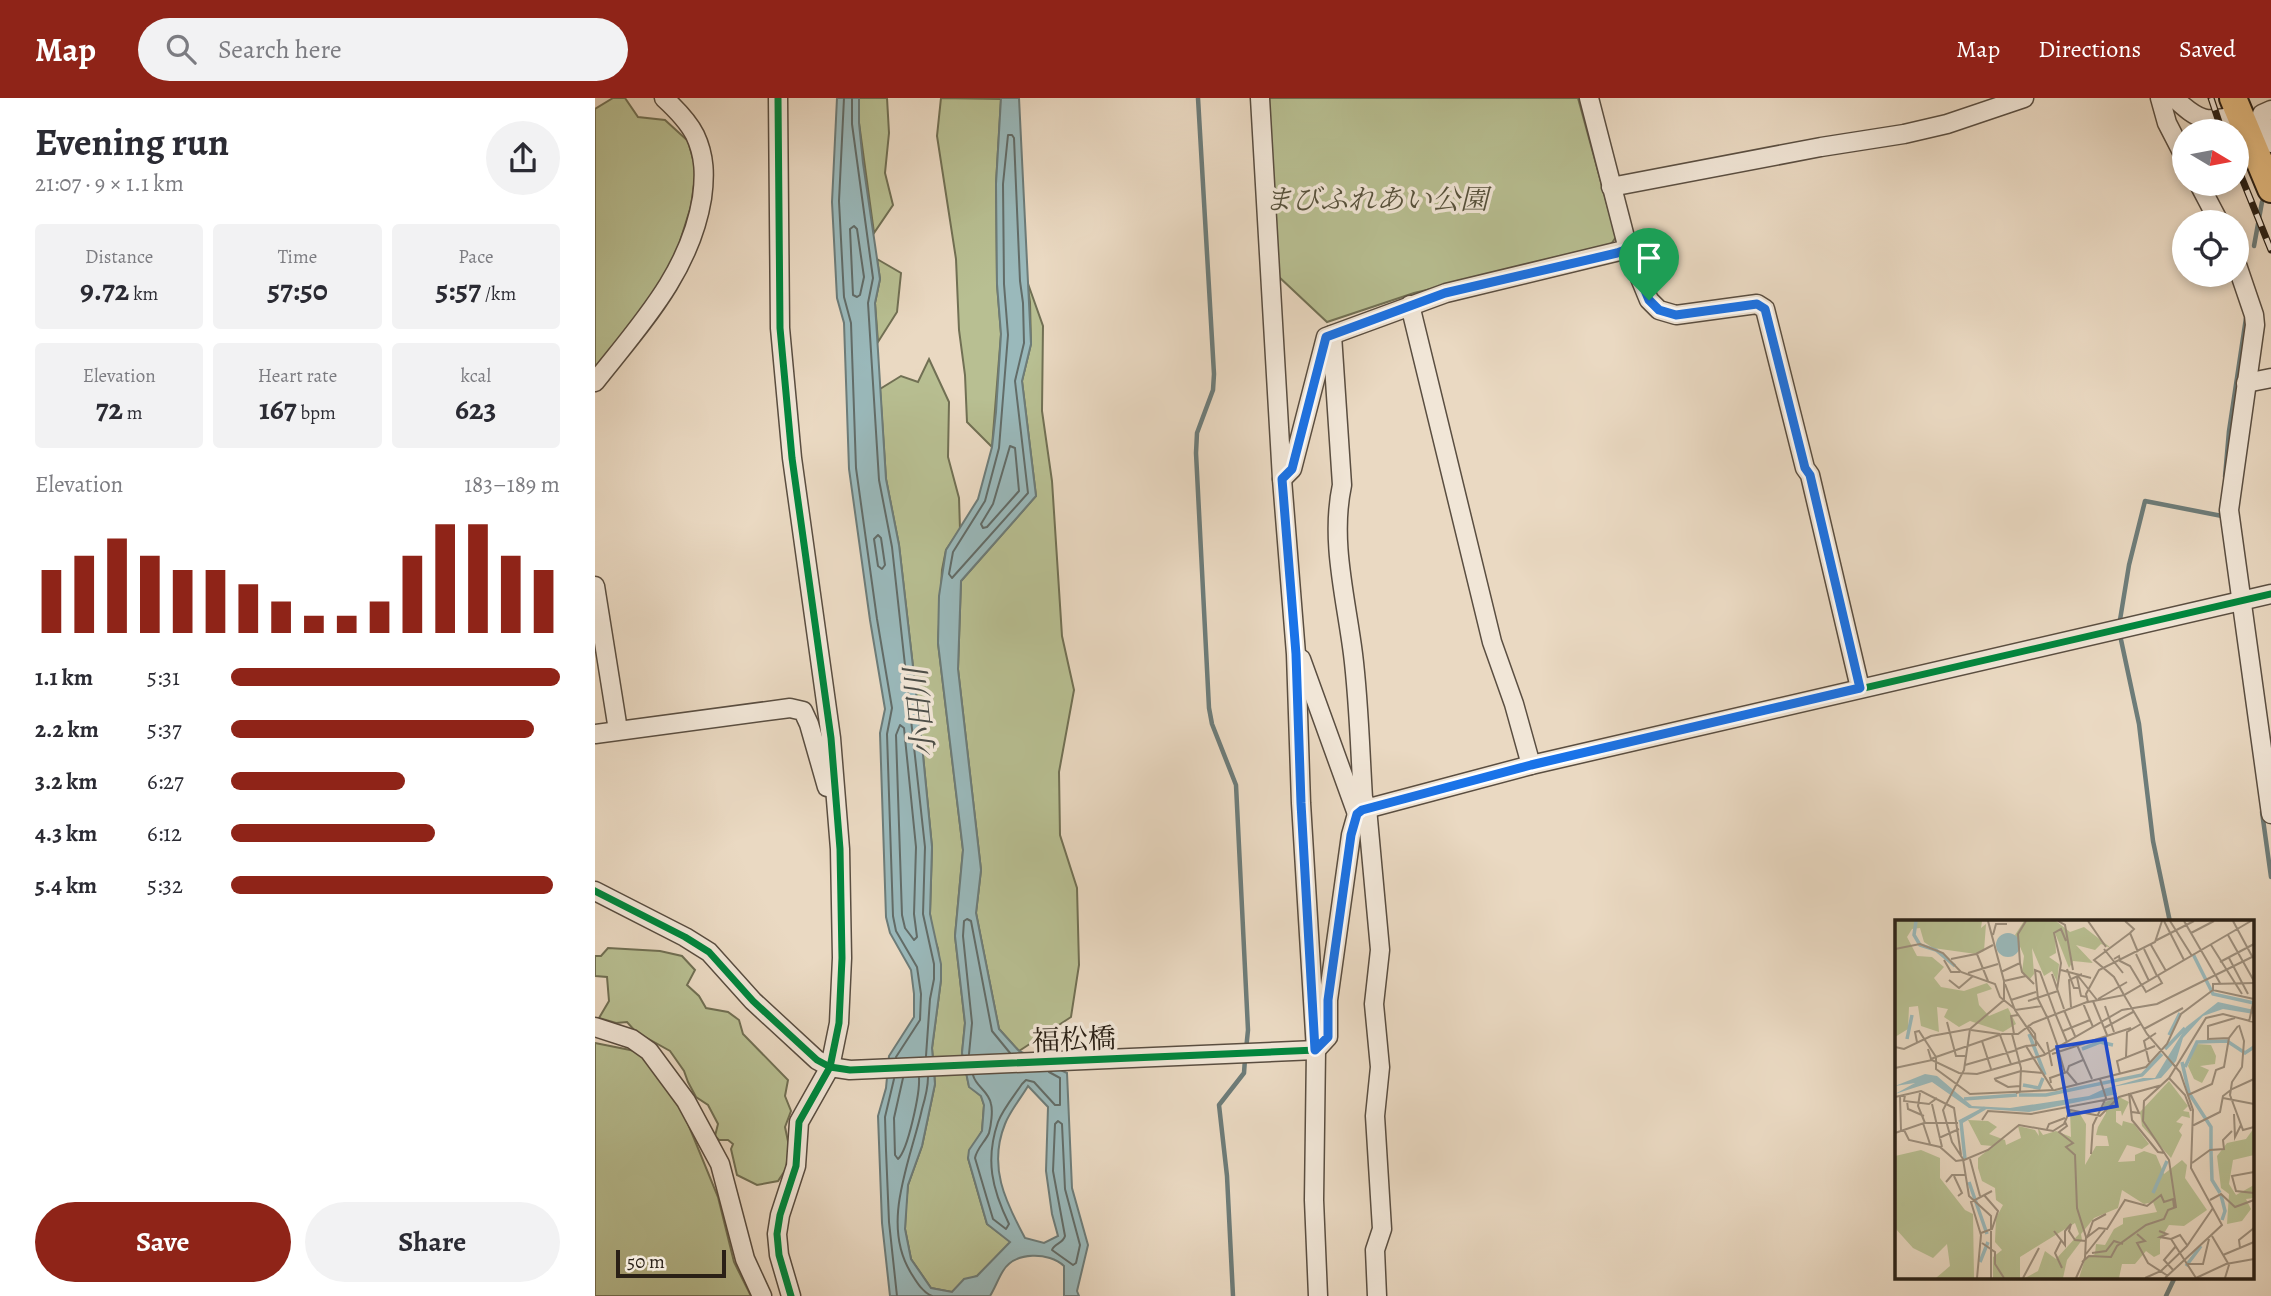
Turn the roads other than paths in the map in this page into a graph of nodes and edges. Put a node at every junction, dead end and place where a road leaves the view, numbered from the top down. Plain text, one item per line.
1 (664, 98) edge
2 (778, 98) edge
3 (1260, 98) edge
4 (1589, 98) edge
5 (2024, 98) edge
6 (2160, 98) edge
7 (2174, 98) edge
8 (2252, 107) edge
9 (2172, 133) edge
10 (2271, 143) edge
11 (1611, 187) junction
12 (2271, 189) edge
13 (1628, 249) junction
14 (2244, 287) edge
15 (1410, 305) junction
16 (1332, 335) junction
17 (2271, 378) edge
18 (595, 382) edge
19 (2246, 383) junction
20 (1282, 479) junction
21 (595, 586) edge
22 (2271, 594) edge
23 (2236, 601) junction
24 (1296, 654) junction
25 (1860, 688) junction
26 (618, 730) junction
27 (595, 734) edge
28 (1531, 765) junction
29 (837, 805) junction
30 (1362, 811) junction
31 (2271, 814) edge
32 (595, 891) edge
33 (595, 1027) edge
34 (1307, 1051) junction
35 (830, 1067) junction
36 (762, 1296) edge
37 (791, 1296) edge
38 (1318, 1296) edge
39 (1377, 1296) edge

1 - 18 street
2 - 29 street
3 - 20 street
4 - 11 street
5 - 11 street
6 - 9 street
7 - 8 street
8 - 10 street
8 - 12 highway
11 - 13 street
13 - 15 street
13 - 25 street
14 - 19 street
15 - 16 street
15 - 28 street
16 - 20 street
16 - 30 street
17 - 19 street
19 - 23 street
20 - 24 street
21 - 26 street
22 - 23 street
23 - 25 street
23 - 31 street
24 - 30 street
24 - 34 street
25 - 28 street
26 - 27 street
26 - 29 street
28 - 30 street
29 - 35 street
30 - 34 street
30 - 39 street
32 - 35 street
33 - 36 street
34 - 35 street, 福松橋
34 - 38 street
35 - 37 street

